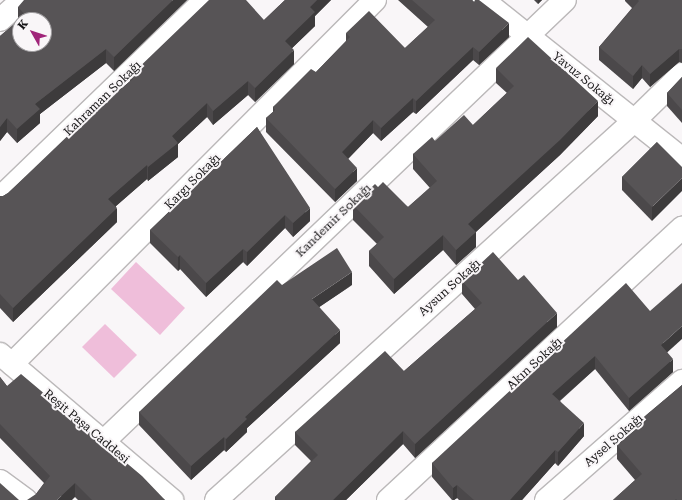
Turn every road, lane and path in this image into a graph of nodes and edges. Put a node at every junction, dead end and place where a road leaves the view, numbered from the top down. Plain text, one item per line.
1 (22, 0) edge
2 (206, 0) edge
3 (375, 0) edge
4 (483, 0) edge
5 (565, 0) edge
6 (0, 20) edge
7 (528, 34) junction
8 (682, 74) edge
9 (635, 120) junction
10 (682, 159) edge
11 (0, 198) edge
12 (682, 228) edge
13 (6, 359) edge
14 (682, 381) edge
15 (103, 442) junction
16 (0, 481) edge
17 (26, 500) edge
18 (172, 500) edge
19 (216, 500) edge
20 (388, 500) edge
21 (546, 500) edge

1 - 6 street
2 - 11 street, Kahraman Sokağı
3 - 13 street, Kargı Sokağı
4 - 7 street, Yavuz Sokağı
5 - 7 street, Kandemir Sokağı
7 - 9 street, Yavuz Sokağı
7 - 15 street, Kandemir Sokağı
8 - 9 street, Aysun Sokağı
9 - 10 street, Yavuz Sokağı
9 - 19 street, Aysun Sokağı
12 - 20 street, Akın Sokağı
13 - 15 street, Reşit Paşa Caddesi
14 - 21 street, Aysel Sokağı
15 - 18 street, Reşit Paşa Caddesi
16 - 17 street

